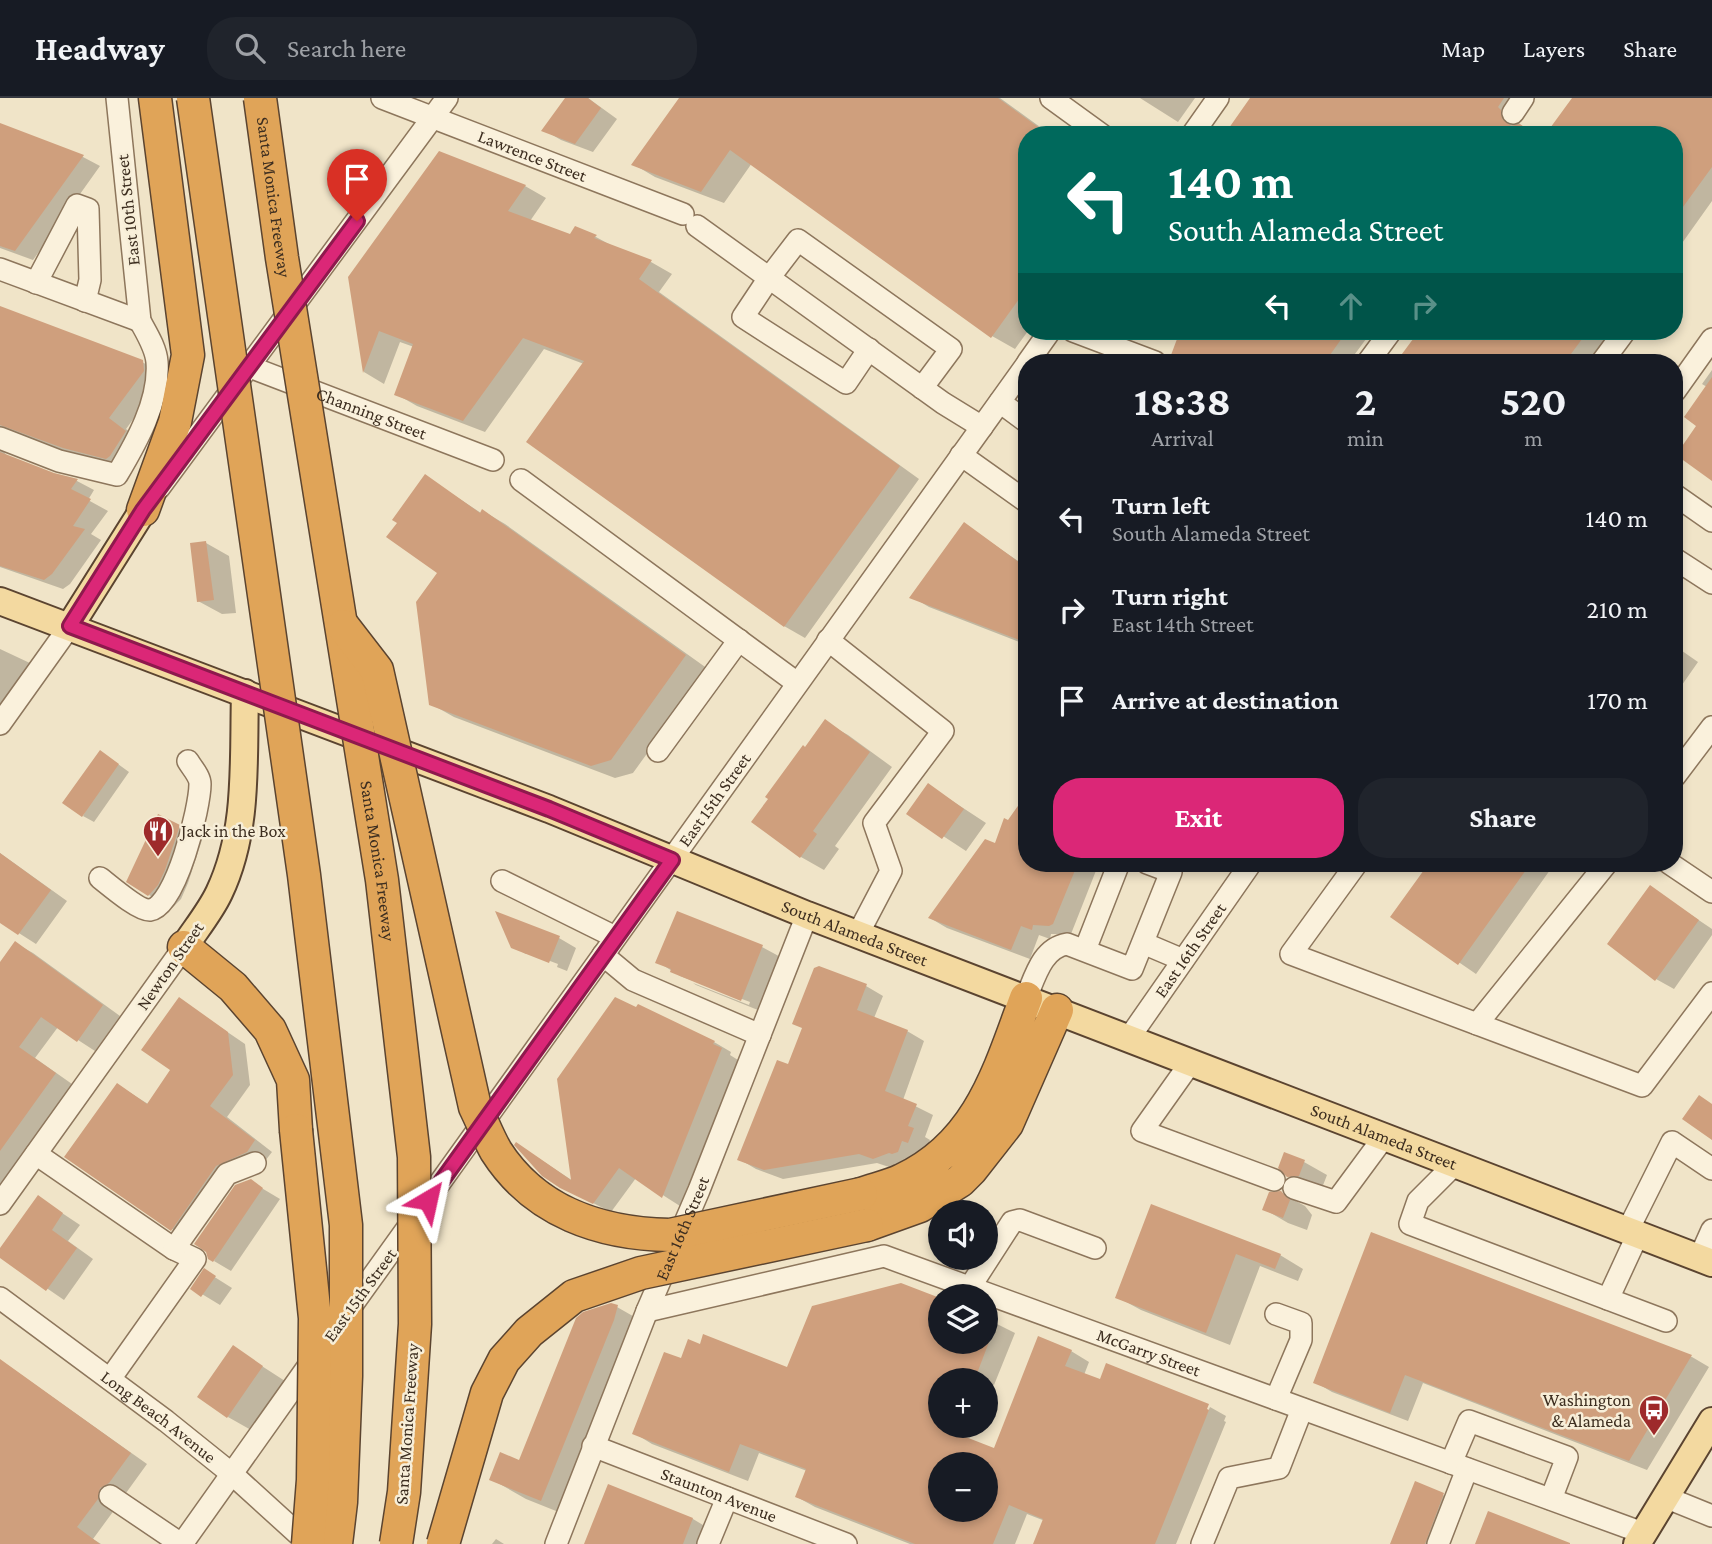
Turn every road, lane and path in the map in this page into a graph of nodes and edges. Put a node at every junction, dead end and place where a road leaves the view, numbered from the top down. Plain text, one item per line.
1 (117, 98) edge
2 (155, 98) edge
3 (193, 98) edge
4 (260, 98) edge
5 (382, 98) edge
6 (447, 98) edge
7 (1051, 98) edge
8 (1218, 98) edge
9 (433, 117) junction
10 (1090, 126) edge
11 (1198, 126) edge
12 (0, 269) edge
13 (769, 278) junction
14 (36, 283) junction
15 (85, 301) junction
16 (140, 321) junction
17 (1712, 339) edge
18 (1097, 340) edge
19 (869, 349) junction
20 (1134, 354) edge
21 (250, 367) junction
22 (1018, 379) edge
23 (1683, 380) edge
24 (922, 388) junction
25 (1000, 402) junction
26 (1018, 415) edge
27 (982, 427) junction
28 (0, 438) edge
29 (961, 455) junction
30 (493, 460) dead end
31 (521, 480) dead end
32 (1018, 496) edge
33 (1683, 501) edge
34 (143, 510) junction
35 (1712, 521) edge
36 (1683, 564) edge
37 (1704, 578) edge
38 (0, 601) edge
39 (342, 624) junction
40 (70, 626) junction
41 (739, 640) junction
42 (828, 640) junction
43 (797, 683) junction
44 (245, 693) junction
45 (0, 724) edge
46 (1710, 730) edge
47 (658, 751) dead end
48 (188, 761) dead end
49 (1683, 765) edge
50 (672, 860) junction
51 (1115, 872) edge
52 (1171, 872) edge
53 (1245, 872) edge
54 (1350, 872) edge
55 (1601, 872) edge
56 (1682, 872) edge
57 (100, 878) dead end
58 (502, 881) dead end
59 (1712, 892) edge
60 (807, 915) junction
61 (858, 934) junction
62 (615, 937) junction
63 (1143, 943) junction
64 (184, 947) junction
65 (1085, 950) junction
66 (603, 955) junction
67 (1183, 960) junction
68 (1712, 993) edge
69 (1026, 998) junction
70 (1057, 1010) junction
71 (1477, 1024) junction
72 (760, 1035) junction
73 (1129, 1038) junction
74 (1191, 1062) junction
75 (1384, 1137) junction
76 (36, 1154) junction
77 (255, 1163) dead end
78 (1455, 1164) junction
79 (1712, 1169) edge
80 (1274, 1180) dead end
81 (1294, 1188) dead end
82 (0, 1204) edge
83 (1712, 1230) edge
84 (1633, 1232) junction
85 (1095, 1248) dead end
86 (174, 1249) junction
87 (1706, 1261) edge
88 (962, 1284) edge
89 (972, 1284) edge
90 (998, 1297) edge
91 (0, 1298) edge
92 (1608, 1299) junction
93 (646, 1311) junction
94 (1276, 1314) dead end
95 (1666, 1321) dead end
96 (110, 1379) junction
97 (1276, 1399) junction
98 (1302, 1409) junction
99 (1712, 1421) edge
100 (593, 1446) junction
101 (1459, 1466) junction
102 (232, 1474) junction
103 (110, 1496) dead end
104 (1665, 1497) junction
105 (727, 1498) junction
106 (1551, 1499) junction
107 (1712, 1516) edge
108 (1640, 1538) edge
109 (182, 1544) edge
110 (309, 1544) edge
111 (336, 1544) edge
112 (396, 1544) edge
113 (443, 1544) edge
114 (556, 1544) edge
115 (708, 1544) edge
116 (846, 1544) edge
117 (1202, 1544) edge
118 (1438, 1544) edge

1 - 16 street, East 10th Street
2 - 34 highway
3 - 111 highway, bridge
4 - 39 highway, Santa Monica Freeway, bridge
5 - 9 street, Lawrence Street
6 - 9 street
7 - 10 street
8 - 11 street
9 - 13 street, Lawrence Street
9 - 21 street
12 - 14 street
13 - 19 street, Lawrence Street
13 - 19 street
13 - 24 street
14 - 15 street
14 - 15 street
15 - 16 street
16 - 28 street, East 10th Street
17 - 23 street
18 - 20 street
19 - 24 street, Lawrence Street
21 - 30 street, Channing Street
21 - 34 street
22 - 25 street, East 15th Street
24 - 27 street, Lawrence Street
25 - 26 street
25 - 27 street, East 15th Street
27 - 29 street, East 15th Street
29 - 32 street
29 - 42 street, East 15th Street
31 - 41 street
33 - 35 street
34 - 40 main road
36 - 37 street
38 - 40 main road, South Alameda Street
39 - 69 highway, bridge
39 - 112 highway, Santa Monica Freeway, bridge
40 - 44 main road, South Alameda Street
40 - 45 street
41 - 43 street
41 - 47 street
42 - 43 street, East 15th Street
42 - 61 street
43 - 50 street, East 15th Street
44 - 50 main road, South Alameda Street
44 - 64 main road, Newton Street
46 - 49 street
48 - 57 street
50 - 60 main road, South Alameda Street
50 - 62 street, East 15th Street
51 - 65 street
52 - 63 street
53 - 67 street, East 16th Street
54 - 71 street
55 - 71 street
56 - 59 street
58 - 62 street
60 - 61 main road, South Alameda Street
60 - 72 street, East 16th Street
61 - 69 main road, South Alameda Street
62 - 66 street, East 15th Street
63 - 65 street
63 - 67 street
64 - 76 street, Newton Street
64 - 110 highway, bridge
65 - 69 street
66 - 72 street
66 - 102 street, East 15th Street
67 - 73 street, East 16th Street
68 - 71 street
69 - 70 main road, South Alameda Street
70 - 73 main road, South Alameda Street
70 - 113 highway, bridge
72 - 93 street, East 16th Street
73 - 74 main road, South Alameda Street
74 - 75 main road, South Alameda Street
74 - 80 street
75 - 78 main road, South Alameda Street
75 - 81 street
76 - 82 street, Newton Street
76 - 86 street
77 - 86 street
78 - 84 main road, South Alameda Street
78 - 92 street
79 - 84 street
83 - 87 street
84 - 87 main road, South Alameda Street
84 - 92 street
85 - 89 street
86 - 96 street
88 - 93 street, McGarry Street
90 - 97 street, McGarry Street
91 - 96 street, Long Beach Avenue
92 - 95 street
93 - 100 street, East 16th Street
94 - 97 street
96 - 102 street, Long Beach Avenue
97 - 98 street, McGarry Street
98 - 101 street, McGarry Street
98 - 117 street
99 - 104 main road
100 - 105 street, Staunton Avenue
100 - 114 street, East 16th Street
101 - 106 street, McGarry Street
101 - 106 street
101 - 118 street
102 - 109 street, East 15th Street
102 - 110 street, Long Beach Avenue
103 - 109 street
104 - 107 street
104 - 108 main road
105 - 115 street
105 - 116 street, Staunton Avenue
106 - 108 street, McGarry Street

